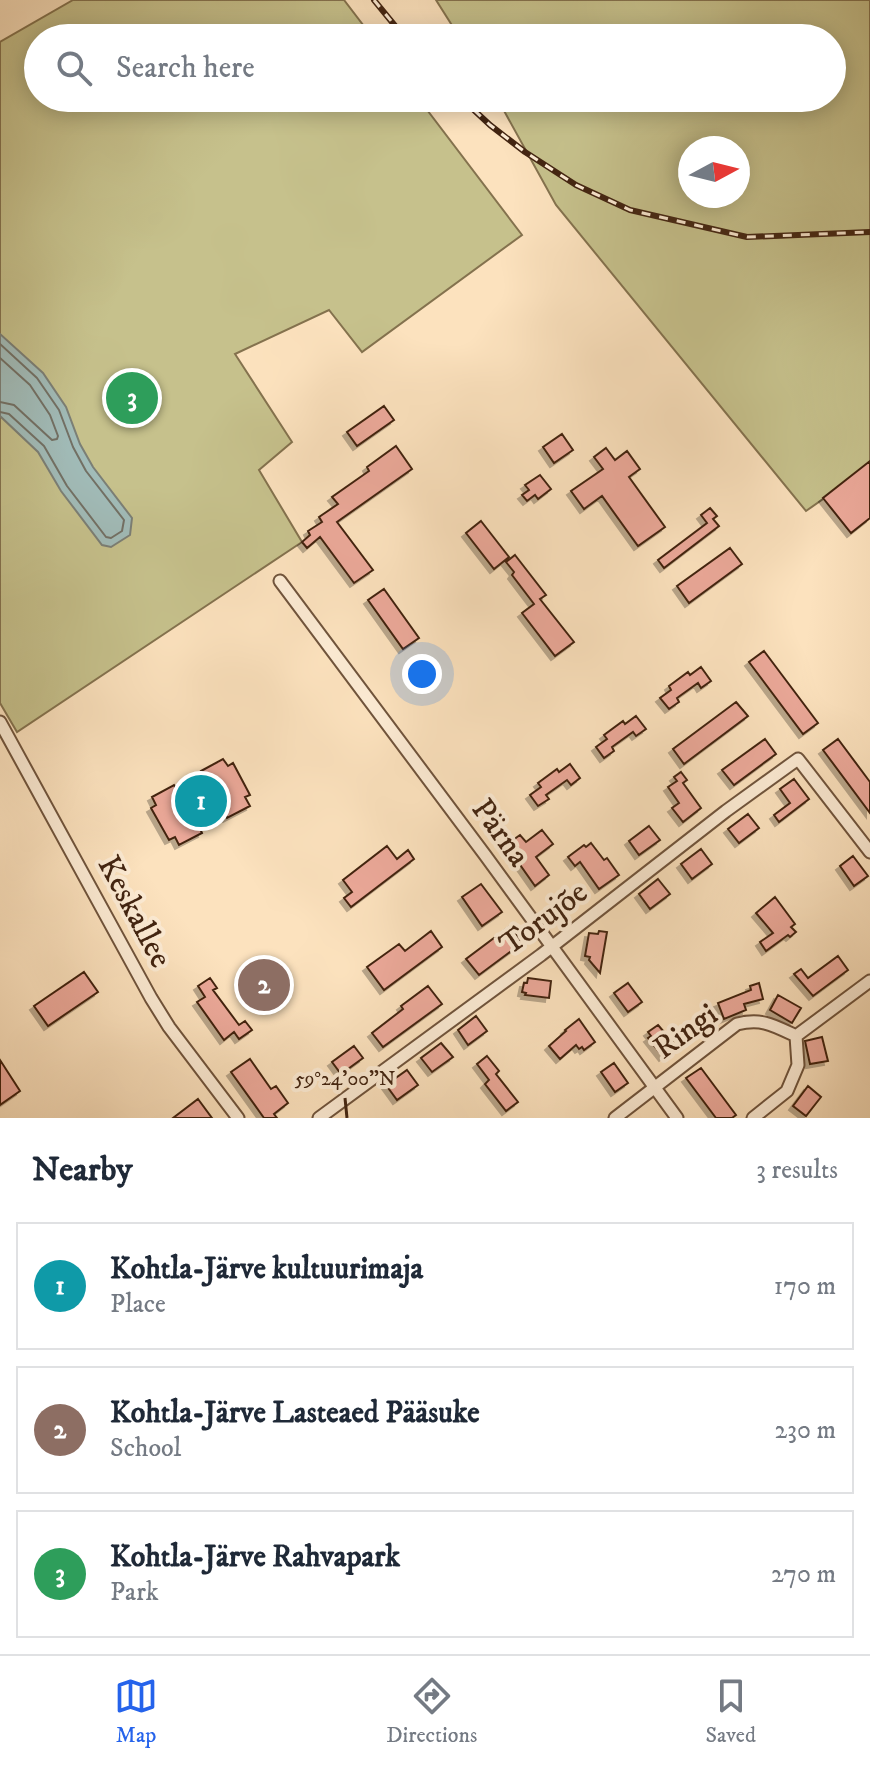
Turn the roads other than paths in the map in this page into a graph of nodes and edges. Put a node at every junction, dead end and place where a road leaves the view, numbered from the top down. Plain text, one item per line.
1 (280, 581) dead end
2 (0, 722) edge
3 (870, 852) edge
4 (551, 947) junction
5 (870, 981) edge
6 (796, 1036) junction
7 (655, 1088) junction
8 (238, 1118) edge
9 (319, 1118) edge
10 (615, 1118) edge
11 (677, 1118) edge
12 (753, 1118) edge

1 - 4 street, Pärna
2 - 8 street, Keskallee
3 - 4 street, Torujõe
4 - 7 street, Pärna
4 - 9 street, Torujõe
5 - 6 street
6 - 7 street, Ringi
6 - 12 street
7 - 10 street, Ringi
7 - 11 street, Pärna

